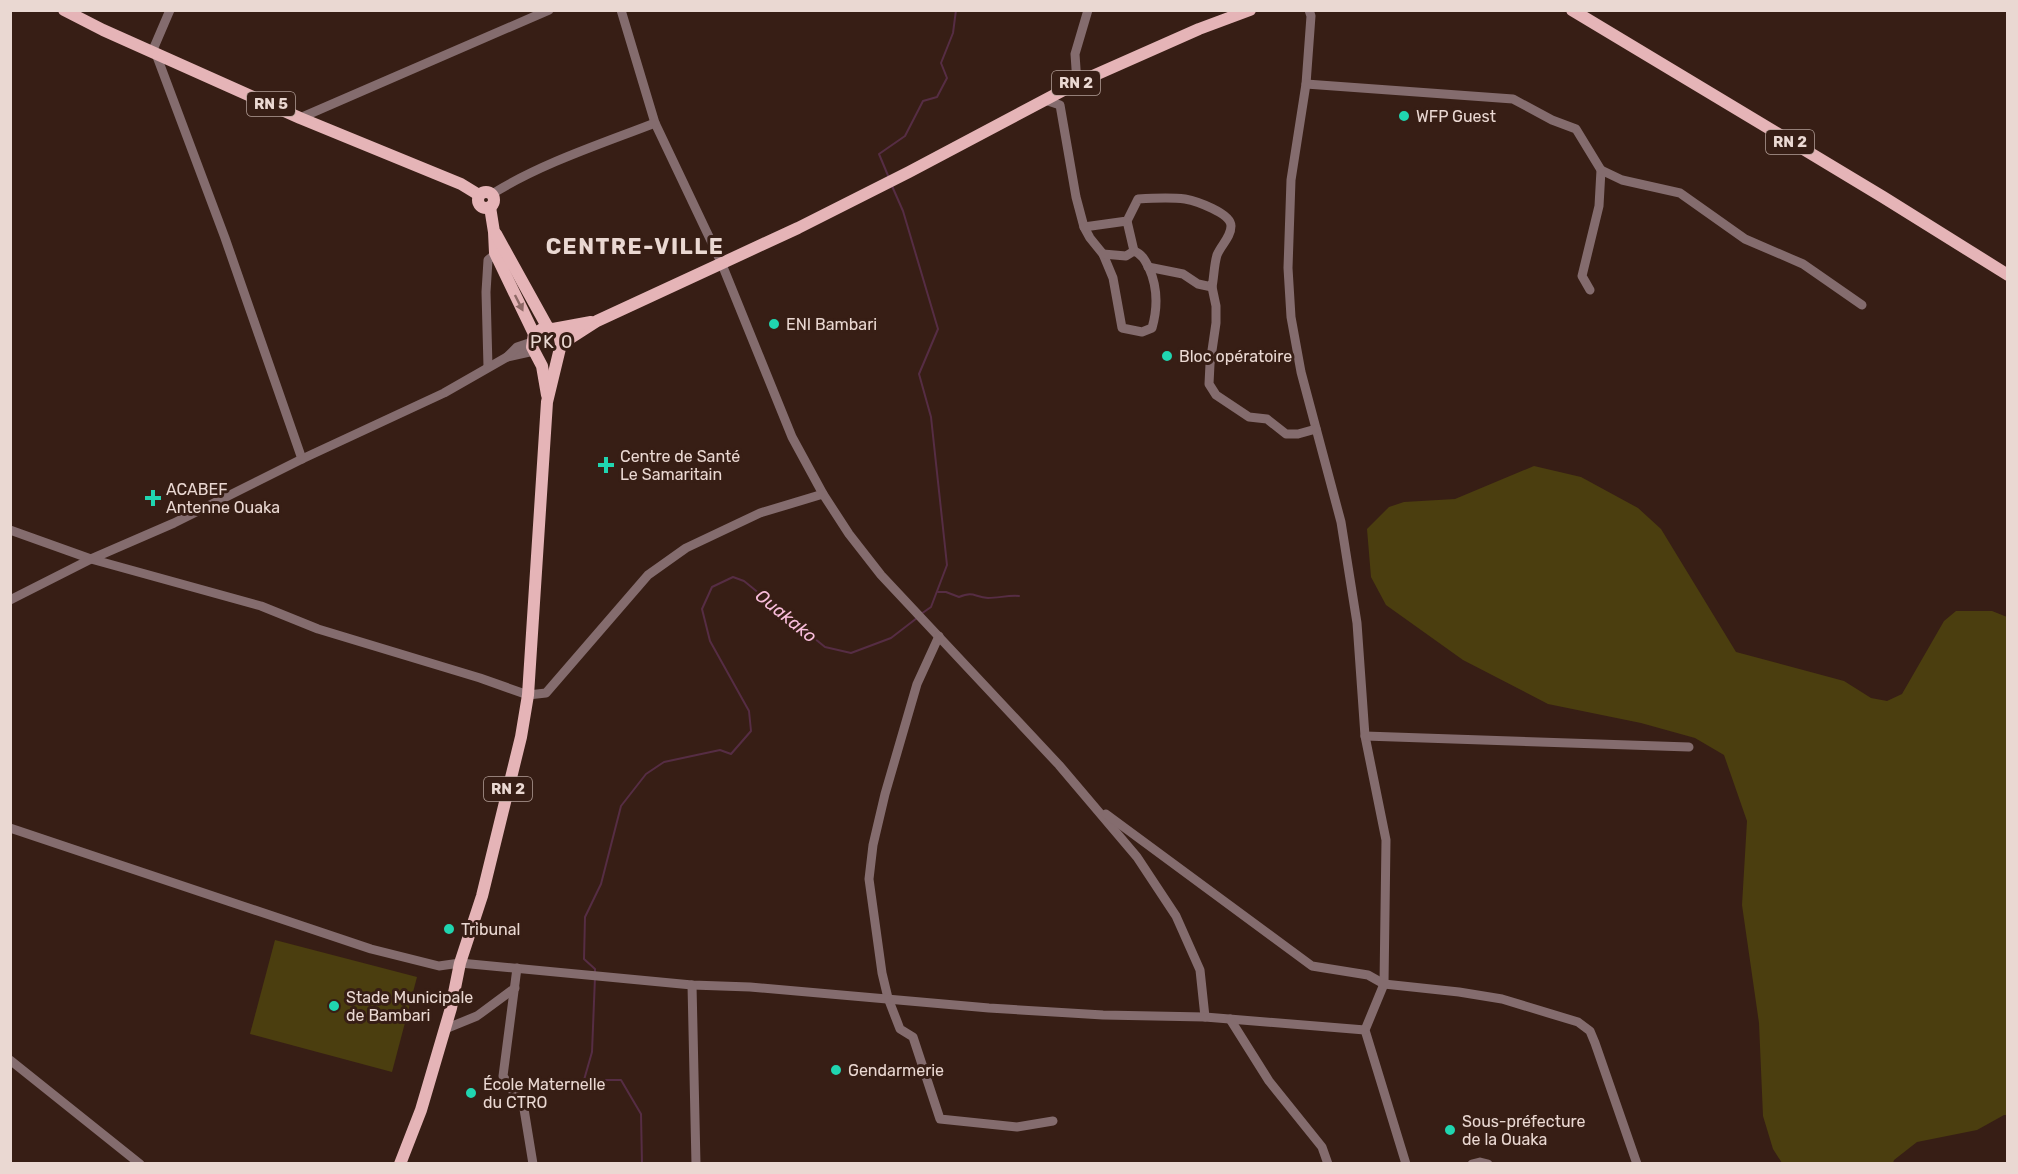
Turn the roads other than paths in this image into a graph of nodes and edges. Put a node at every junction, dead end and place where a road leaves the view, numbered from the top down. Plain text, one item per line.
1 (64, 10) edge
2 (170, 10) edge
3 (549, 10) edge
4 (621, 10) edge
5 (1088, 10) edge
6 (1250, 10) edge
7 (1309, 10) edge
8 (1572, 10) edge
9 (154, 53) junction
10 (1077, 83) junction
11 (1306, 84) junction
12 (1045, 100) junction
13 (300, 118) junction
14 (655, 123) junction
15 (1601, 170) junction
16 (486, 194) junction
17 (1127, 221) junction
18 (1084, 227) junction
19 (1134, 250) junction
20 (500, 251) junction
21 (1103, 254) junction
22 (721, 262) junction
23 (1148, 267) junction
24 (2007, 275) edge
25 (512, 276) junction
26 (1212, 287) junction
27 (1590, 290) dead end
28 (1862, 305) dead end
29 (597, 321) junction
30 (550, 328) junction
31 (534, 345) junction
32 (560, 346) junction
33 (488, 367) junction
34 (548, 402) junction
35 (1316, 429) junction
36 (302, 459) junction
37 (823, 494) junction
38 (10, 530) edge
39 (91, 559) junction
40 (10, 600) edge
41 (939, 636) junction
42 (528, 695) junction
43 (1365, 736) junction
44 (1689, 747) dead end
45 (1092, 804) junction
46 (10, 828) edge
47 (460, 963) junction
48 (517, 968) junction
49 (1384, 984) junction
50 (692, 985) junction
51 (515, 988) junction
52 (888, 998) junction
53 (1205, 1017) junction
54 (1230, 1019) junction
55 (445, 1029) junction
56 (1365, 1030) junction
57 (10, 1060) edge
58 (1053, 1121) dead end
59 (140, 1164) edge
60 (400, 1164) edge
61 (533, 1164) edge
62 (696, 1164) edge
63 (1328, 1164) edge
64 (1406, 1164) edge
65 (1472, 1164) edge
66 (1488, 1164) edge
67 (1637, 1164) edge

1 - 9 main road, RN 5
2 - 9 street
3 - 13 street
4 - 14 street
5 - 10 street
6 - 10 main road, RN 2
7 - 11 street
8 - 24 main road, RN 2
9 - 13 main road, RN 5
9 - 36 street
10 - 12 main road, RN 2
11 - 15 street
11 - 35 street
12 - 18 street
12 - 22 main road, RN 2
13 - 16 main road, RN 5
14 - 16 street
14 - 22 street
15 - 27 street
15 - 28 street
16 - 20 main road, RN 5
17 - 18 street
17 - 19 street
17 - 26 street
18 - 21 street
19 - 21 street
19 - 23 street
20 - 25 main road, RN 5
20 - 33 street
21 - 23 street
22 - 29 main road, RN 2
22 - 37 street
23 - 26 street
25 - 30 main road, RN 5
25 -> 31 main road, RN 5
26 - 35 street
29 - 30 main road, RN 2
29 - 32 main road, RN 2
30 - 31 main road
30 - 32 main road
31 - 32 main road
31 - 33 street
31 - 34 main road, RN 2
32 - 34 main road, RN 2
33 - 36 street
34 - 42 main road, RN 2
35 - 43 street
36 - 39 street
37 - 41 street
37 - 42 street
38 - 39 street
39 - 40 street
39 - 42 street
41 - 45 street
41 - 52 street
42 - 47 main road, RN 2
43 - 44 street
43 - 49 street
45 - 49 street
45 - 53 street
46 - 47 street
47 - 48 street
47 - 55 main road, RN 2
48 - 50 street
48 - 51 street
49 - 56 street
49 - 67 street
50 - 52 street
50 - 62 street
51 - 55 street
51 - 61 street
52 - 53 street
52 - 58 street
53 - 54 street
54 - 56 street
54 - 63 street
55 - 60 main road, RN 2
56 - 64 street
57 - 59 street
65 - 66 street

